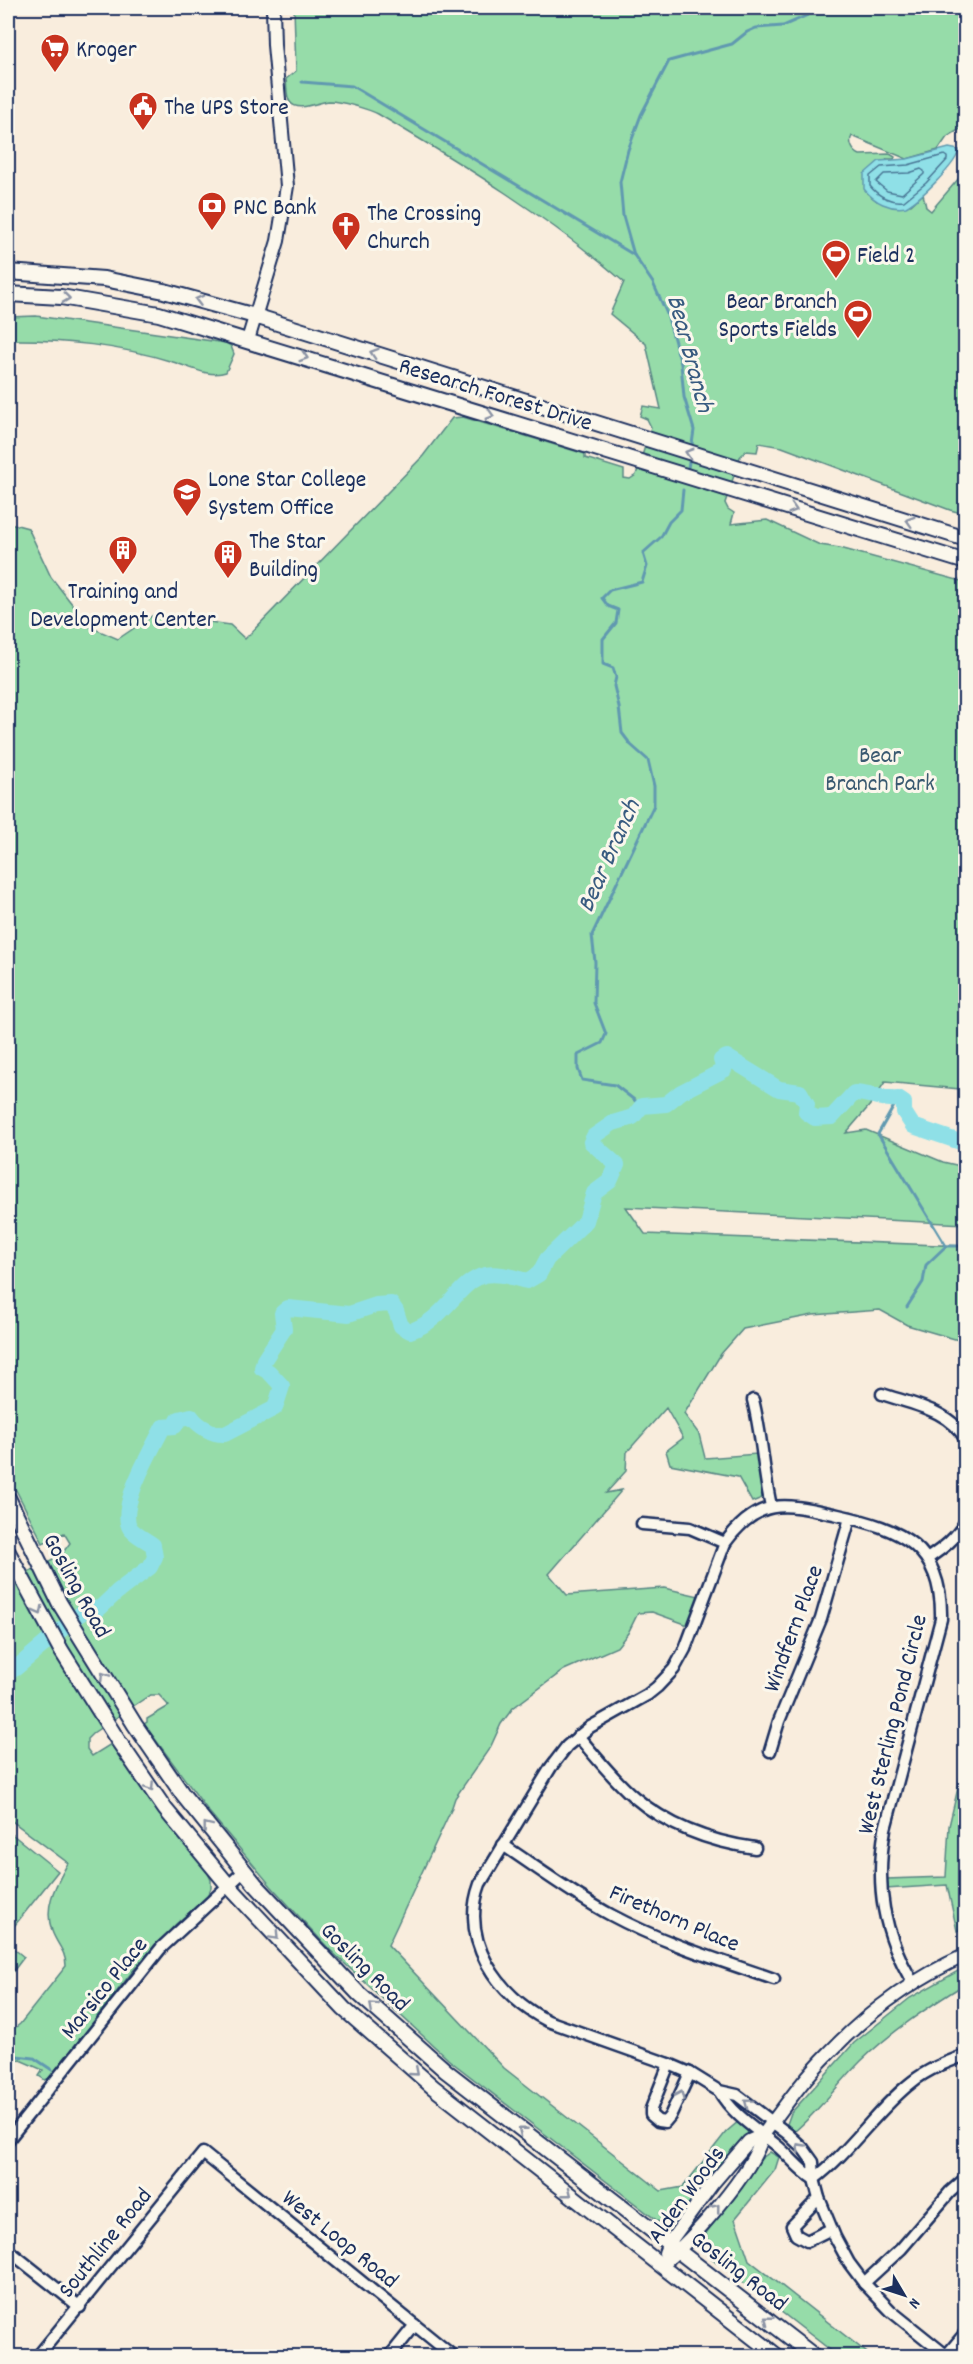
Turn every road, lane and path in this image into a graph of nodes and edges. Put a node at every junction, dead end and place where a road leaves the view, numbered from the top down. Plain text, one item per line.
1 (273, 8) edge
2 (8, 272) edge
3 (8, 294) edge
4 (255, 316) junction
5 (248, 340) junction
6 (966, 538) edge
7 (966, 562) edge
8 (882, 1394) dead end
9 (753, 1400) dead end
10 (966, 1441) edge
11 (8, 1498) edge
12 (771, 1506) junction
13 (850, 1518) junction
14 (966, 1521) edge
15 (642, 1524) dead end
16 (724, 1543) junction
17 (9, 1556) edge
18 (927, 1559) junction
19 (578, 1736) junction
20 (770, 1751) dead end
21 (503, 1845) junction
22 (755, 1848) dead end
23 (243, 1872) junction
24 (228, 1885) junction
25 (966, 1955) edge
26 (774, 1979) dead end
27 (913, 1983) junction
28 (966, 2055) edge
29 (669, 2064) junction
30 (690, 2073) junction
31 (719, 2091) junction
32 (772, 2122) junction
33 (763, 2135) junction
34 (8, 2140) edge
35 (202, 2153) joint
36 (966, 2178) edge
37 (814, 2179) junction
38 (819, 2198) junction
39 (831, 2229) junction
40 (674, 2247) junction
41 (8, 2250) edge
42 (661, 2265) junction
43 (864, 2283) junction
44 (80, 2307) junction
45 (415, 2325) junction
46 (966, 2332) edge
47 (38, 2356) edge
48 (390, 2356) edge
49 (453, 2356) edge
50 (777, 2356) edge
51 (814, 2356) edge
52 (947, 2356) edge

1 - 4 street
4 -> 2 main road, Research Forest Drive
3 -> 5 main road, Research Forest Drive
4 - 5 street
6 -> 4 main road, Research Forest Drive
5 -> 7 main road, Research Forest Drive
8 - 10 street
9 - 12 street
23 -> 11 main road, Gosling Road
12 - 13 street, West Sterling Pond Circle
12 - 16 street
13 - 18 street, West Sterling Pond Circle
13 - 20 street, Windfern Place
14 - 18 street
15 - 16 street
16 - 19 street
17 -> 24 main road, Gosling Road
18 - 27 street, West Sterling Pond Circle
19 - 21 street
19 - 22 street
21 - 26 street, Firethorn Place
21 - 29 street
23 - 24 street, Marsico Place
40 -> 23 main road, Gosling Road
24 - 34 street, Marsico Place
24 -> 42 main road, Gosling Road
25 - 27 street, Alden Woods
27 - 32 street, Alden Woods
28 - 37 street
29 - 30 street
29 -> 30 street
30 - 31 street
32 -> 31 street
31 - 33 street
32 - 33 street, Alden Woods
37 -> 32 street
33 - 37 street
33 - 40 street, Alden Woods
40 -> 33 street, Alden Woods
35 - 44 street, Southline Road
35 - 45 street, West Loop Road
36 - 43 street
37 - 38 street
38 - 39 street
38 - 39 street
39 - 43 street
40 - 42 street, Alden Woods
51 -> 40 main road, Gosling Road
41 - 44 street
42 - 50 main road, Gosling Road
43 - 52 street
44 - 47 street, Southline Road
45 - 48 street
45 - 49 street, West Loop Road
46 - 52 street

